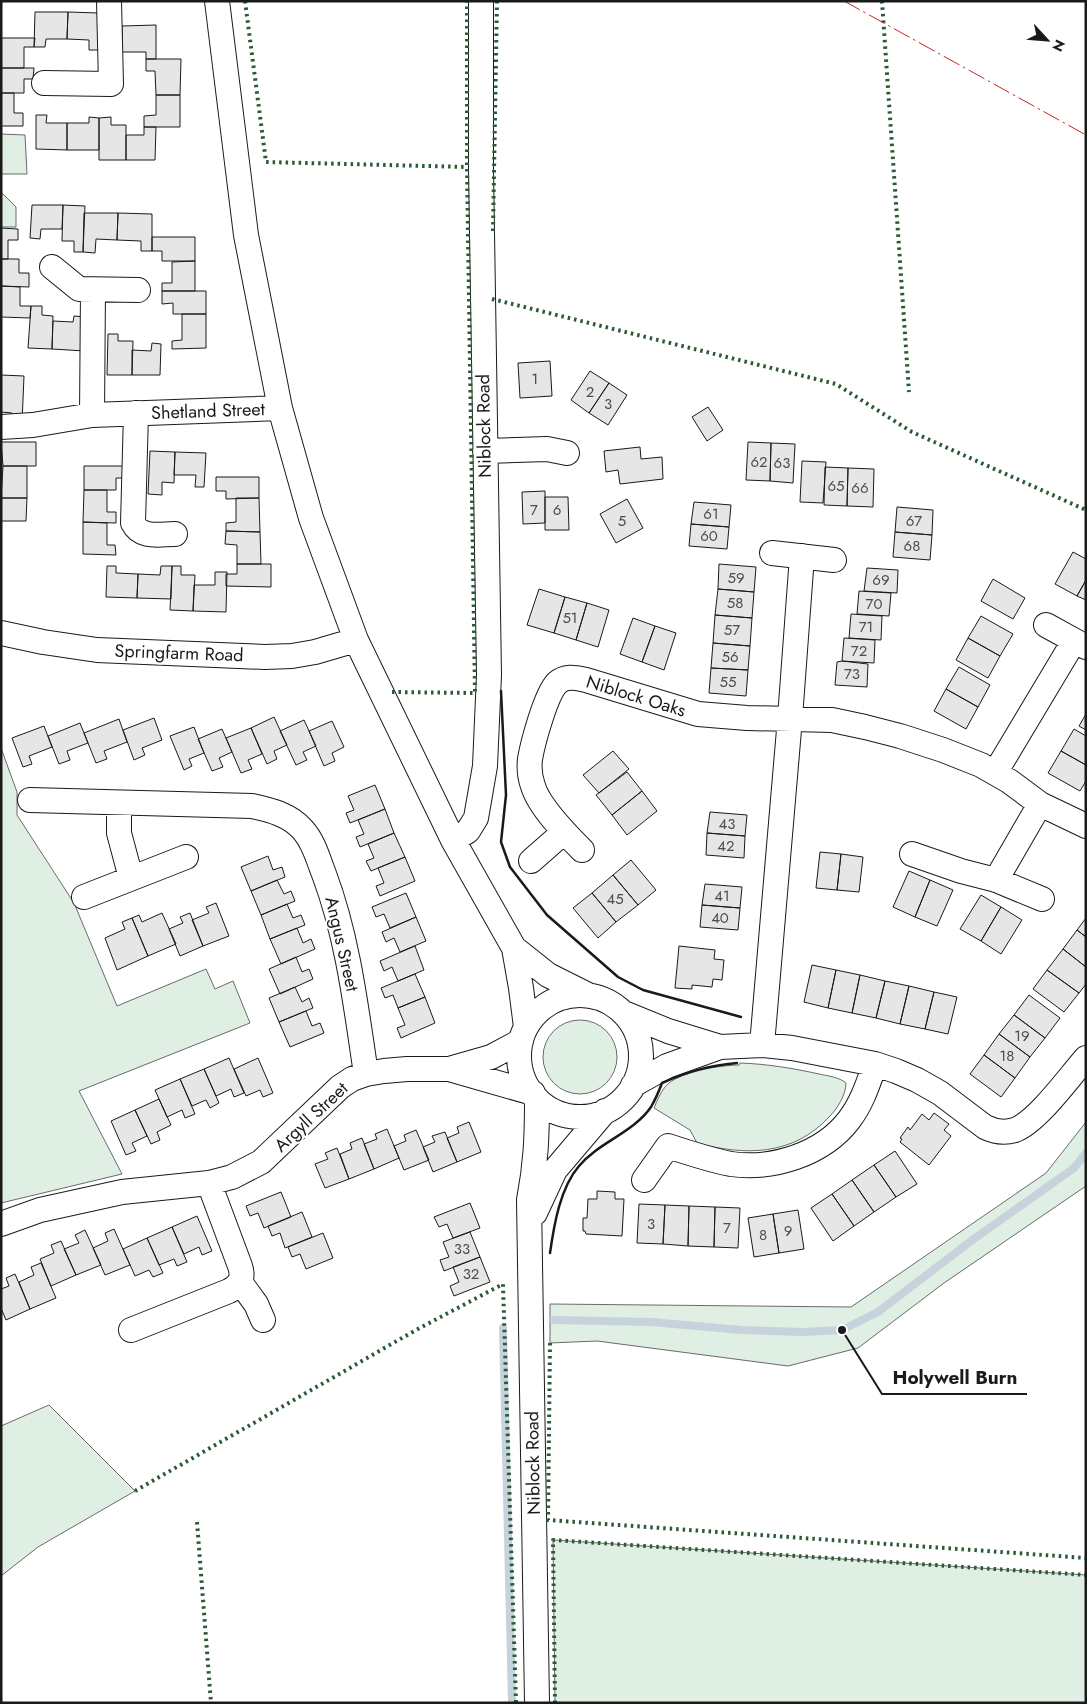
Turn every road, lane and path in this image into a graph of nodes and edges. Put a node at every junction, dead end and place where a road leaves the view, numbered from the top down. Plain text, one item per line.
1 (109, 1) edge
2 (217, 1) edge
3 (480, 1) edge
4 (44, 83) dead end
5 (52, 267) dead end
6 (93, 290) junction
7 (138, 290) dead end
8 (280, 408) junction
9 (136, 413) junction
10 (92, 415) junction
11 (1, 427) edge
12 (485, 451) junction
13 (567, 453) dead end
14 (175, 534) dead end
15 (772, 553) dead end
16 (802, 556) junction
17 (834, 560) dead end
18 (1046, 625) dead end
19 (1, 633) edge
20 (356, 640) junction
21 (1080, 644) edge
22 (790, 718) junction
23 (995, 773) junction
24 (30, 800) dead end
25 (119, 803) junction
26 (1040, 804) junction
27 (1086, 826) edge
28 (564, 832) junction
29 (453, 840) junction
30 (582, 850) dead end
31 (912, 854) dead end
32 (186, 857) dead end
33 (531, 861) dead end
34 (131, 878) junction
35 (996, 880) junction
36 (84, 897) dead end
37 (1042, 899) dead end
38 (514, 948) junction
39 (590, 996) junction
40 (624, 1013) junction
41 (523, 1034) junction
42 (762, 1045) junction
43 (720, 1046) junction
44 (1086, 1058) edge
45 (875, 1064) junction
46 (449, 1069) junction
47 (366, 1074) junction
48 (633, 1085) junction
49 (535, 1096) junction
50 (605, 1111) junction
51 (644, 1180) dead end
52 (209, 1183) junction
53 (1, 1224) edge
54 (530, 1224) junction
55 (240, 1282) junction
56 (263, 1320) dead end
57 (131, 1330) dead end
58 (536, 1703) edge

1 - 4 street
2 - 8 street
3 - 12 street, Niblock Road
5 - 6 street
6 - 7 street
6 - 10 street
8 - 9 street, Shetland Street
8 - 20 street
9 - 10 street, Shetland Street
9 - 14 street, Shetland Street
10 - 11 street, Shetland Street
12 - 13 street
12 - 29 street, Niblock Road
15 - 16 street
16 - 17 street
16 - 22 street
18 - 21 street
19 - 20 street, Springfarm Road
20 - 29 street
21 - 23 street
22 - 23 street, Niblock Oaks
22 - 28 street, Niblock Oaks
22 - 42 street
23 - 26 street, Niblock Oaks
24 - 25 street, Angus Street
25 - 34 street
25 - 47 street, Angus Street
26 - 27 street, Niblock Oaks
26 - 35 street
28 - 30 street, Niblock Oaks
28 - 33 street
29 - 38 street
31 - 35 street
32 - 34 street
34 - 36 street
35 - 37 street
38 - 39 street
38 - 41 street
39 - 40 street
39 - 41 street
40 - 43 street
40 - 48 street
41 - 46 street, Argyll Street
41 - 49 street
42 - 43 street
42 - 45 street
43 - 48 street
44 - 45 street
45 - 51 street
46 - 47 street, Argyll Street
46 - 49 street, Argyll Street
47 - 52 street, Argyll Street
48 - 50 street
49 - 50 street
49 - 54 street, Niblock Road
50 - 54 street, Niblock Road
52 - 53 street, Argyll Street
52 - 55 street
54 - 58 street, Niblock Road
55 - 56 street
55 - 57 street

